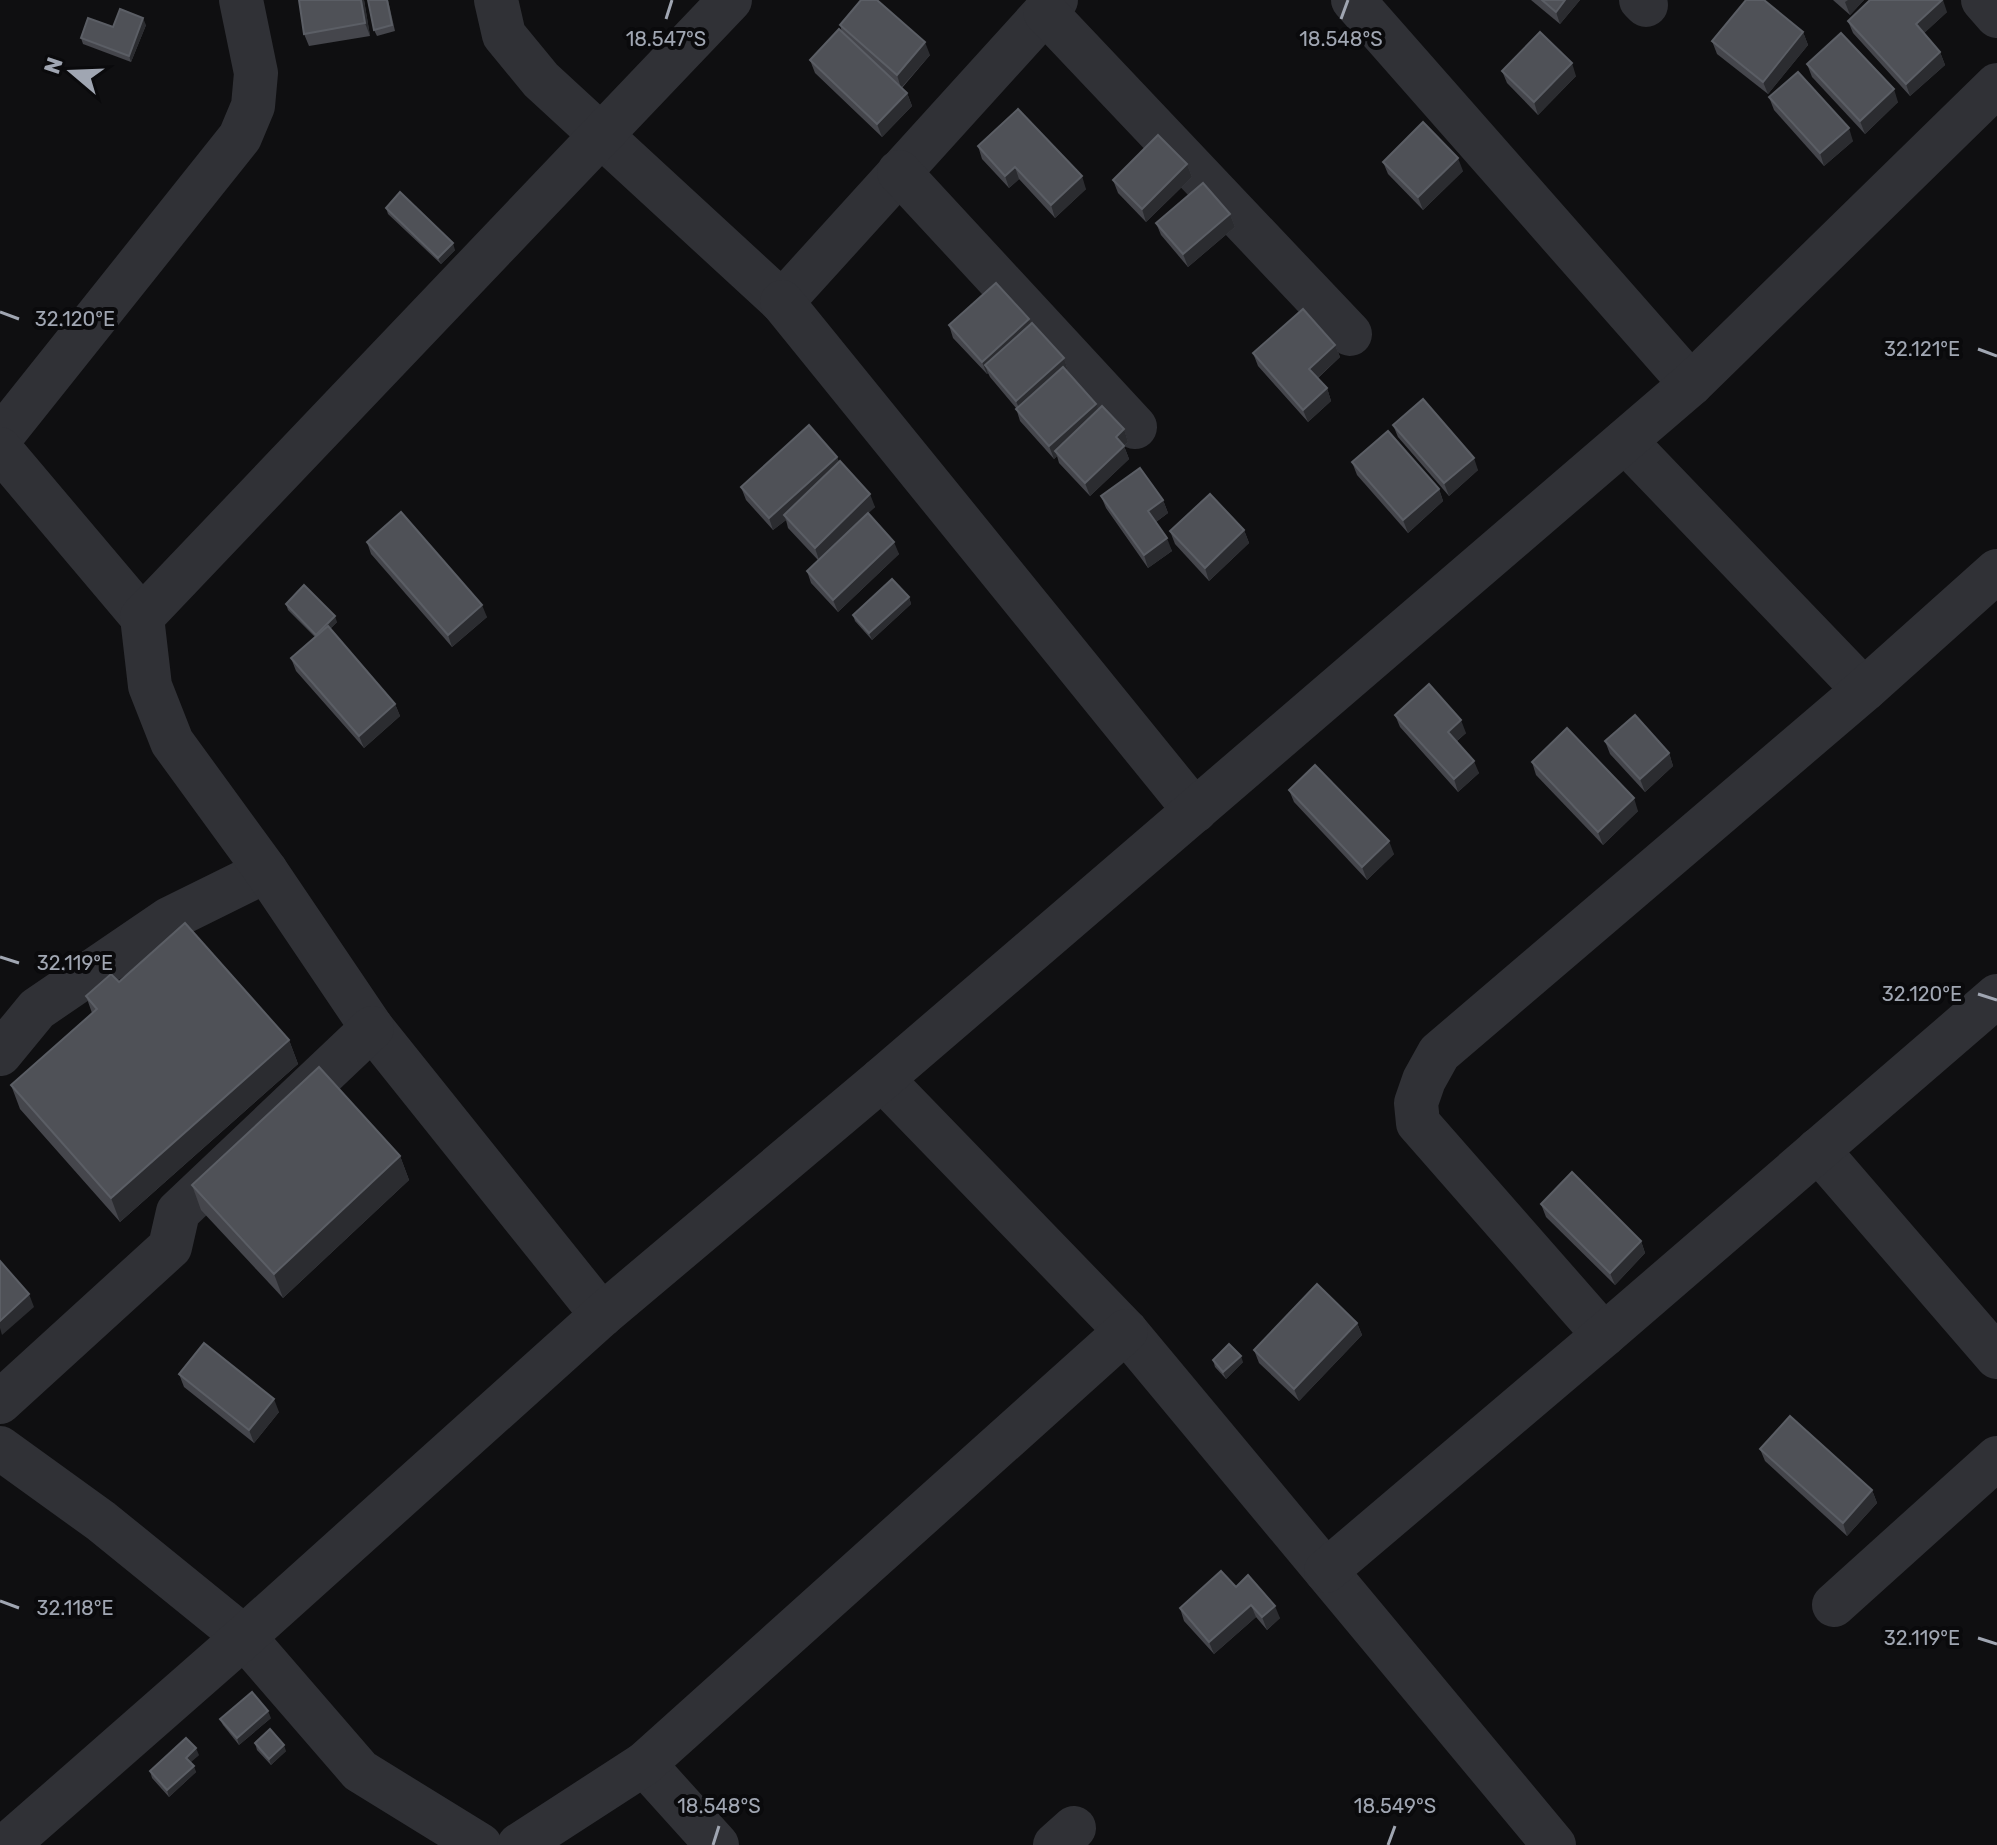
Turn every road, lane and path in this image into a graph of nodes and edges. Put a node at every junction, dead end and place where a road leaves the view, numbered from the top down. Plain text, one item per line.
1 (241, 0) edge
2 (496, 0) edge
3 (730, 0) edge
4 (1353, 0) edge
5 (1983, 0) edge
6 (1051, 6) edge
7 (1997, 16) edge
8 (1997, 85) edge
9 (601, 137) junction
10 (899, 172) junction
11 (782, 302) junction
12 (1350, 334) dead end
13 (1691, 384) junction
14 (1135, 427) dead end
15 (0, 438) edge
16 (1625, 441) junction
17 (0, 449) edge
18 (1997, 571) edge
19 (142, 617) junction
20 (1864, 690) junction
21 (1195, 811) junction
22 (266, 871) junction
23 (1997, 996) edge
24 (372, 1028) junction
25 (0, 1054) edge
26 (882, 1079) junction
27 (1818, 1150) junction
28 (602, 1315) junction
29 (1126, 1331) junction
30 (1604, 1335) junction
31 (1997, 1357) edge
32 (0, 1402) edge
33 (0, 1448) edge
34 (1997, 1458) edge
35 (1326, 1571) junction
36 (1834, 1605) dead end
37 (244, 1637) junction
38 (644, 1764) junction
39 (7, 1845) edge
40 (480, 1845) edge
41 (519, 1845) edge
42 (717, 1845) edge
43 (1554, 1845) edge

1 - 15 street
2 - 9 street
3 - 9 street
4 - 13 street
5 - 7 street
6 - 10 street
6 - 12 street
8 - 13 street
9 - 11 street
9 - 19 street
10 - 11 street
10 - 14 street
11 - 21 street
13 - 16 street
16 - 20 street
16 - 21 street
17 - 19 street
18 - 20 street
19 - 22 street
20 - 30 street
21 - 26 street
22 - 24 street
22 - 25 street
23 - 27 street
24 - 28 street
24 - 32 street
26 - 28 street
26 - 29 street
27 - 30 street
27 - 31 street
28 - 37 street
29 - 35 street
29 - 38 street
30 - 35 street
33 - 37 street
34 - 36 street
35 - 43 street
37 - 39 street
37 - 40 street
38 - 41 street
38 - 42 street

